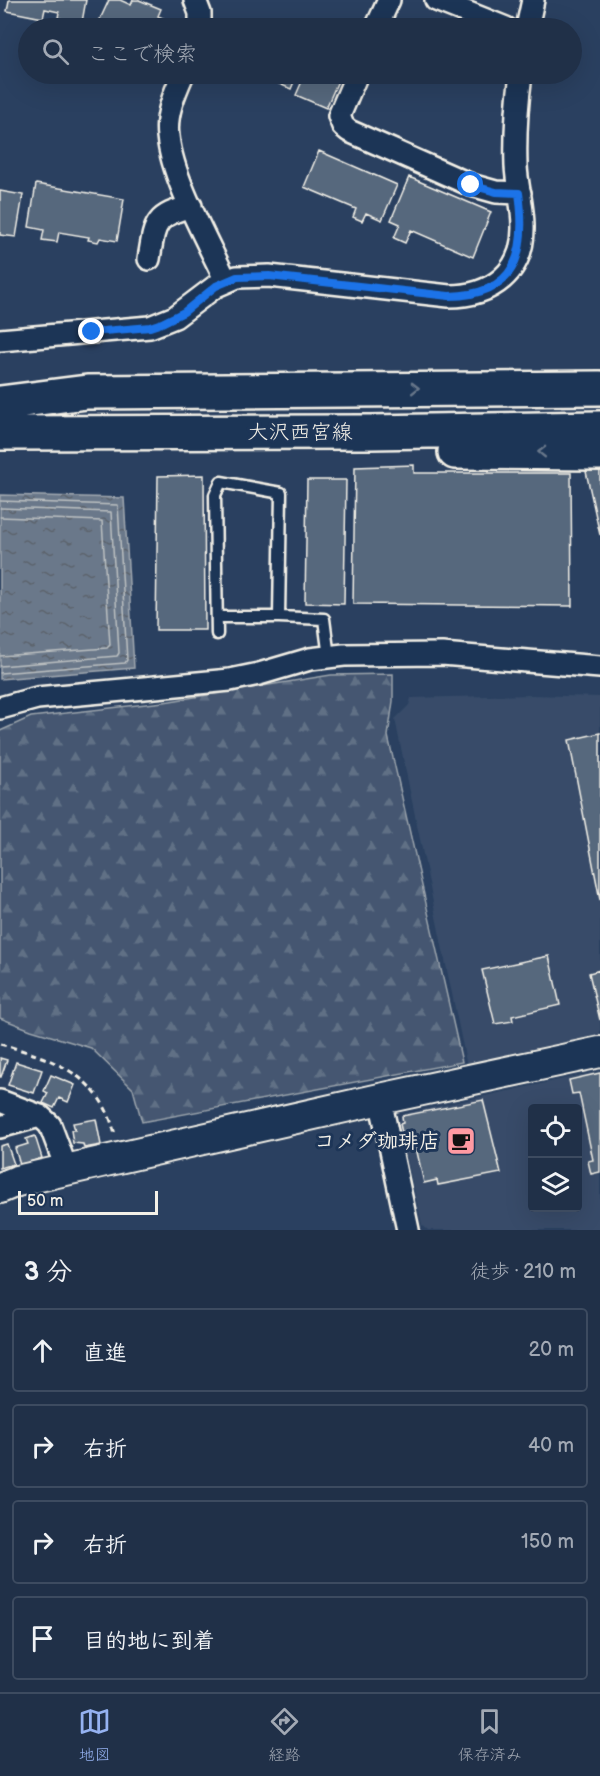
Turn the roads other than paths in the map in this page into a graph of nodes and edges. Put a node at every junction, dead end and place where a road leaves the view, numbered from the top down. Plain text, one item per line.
1 (195, 0) edge
2 (389, 0) edge
3 (436, 0) edge
4 (533, 0) edge
5 (200, 18) edge
6 (381, 18) edge
7 (481, 18) edge
8 (529, 18) edge
9 (180, 84) edge
10 (353, 84) edge
11 (520, 84) edge
12 (519, 193) junction
13 (191, 206) junction
14 (149, 259) dead end
15 (226, 281) junction
16 (0, 340) edge
17 (600, 388) edge
18 (0, 403) edge
19 (0, 409) edge
20 (600, 409) edge
21 (600, 428) edge
22 (0, 433) edge
23 (54, 434) junction
24 (600, 453) edge
25 (217, 617) junction
26 (279, 617) junction
27 (217, 634) dead end
28 (329, 657) junction
29 (600, 667) edge
30 (0, 708) edge
31 (600, 1052) edge
32 (380, 1099) junction
33 (0, 1101) edge
34 (40, 1116) junction
35 (0, 1127) edge
36 (67, 1170) junction
37 (0, 1188) edge
38 (408, 1230) edge

1 - 5 street
2 - 6 street
3 - 7 street
4 - 8 street
9 - 13 street
10 - 12 street
11 - 12 street
12 - 15 street
13 - 14 street
13 - 15 street
15 - 16 street
18 -> 17 main road
19 - 20 main road, 大沢西宮線
21 - 23 main road, 大沢西宮線
22 - 23 main road, 大沢西宮線
24 -> 23 main road
25 - 26 lane
25 - 26 lane
25 - 27 lane
26 - 28 lane
28 - 29 street
28 - 30 street
31 - 32 street
32 - 36 street
32 - 38 street
33 - 34 street
34 - 35 street
34 - 36 street
36 - 37 street

